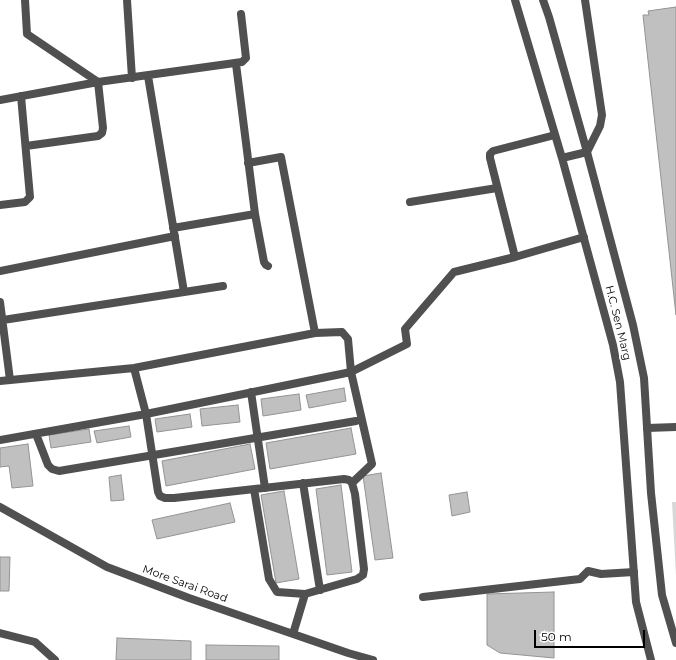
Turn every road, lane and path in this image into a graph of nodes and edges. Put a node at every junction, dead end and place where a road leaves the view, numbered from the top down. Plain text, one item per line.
1 (25, 0) edge
2 (127, 0) edge
3 (515, 0) edge
4 (543, 0) edge
5 (585, 0) edge
6 (241, 14) dead end
7 (236, 64) junction
8 (148, 76) junction
9 (132, 78) junction
10 (98, 82) junction
11 (21, 96) junction
12 (0, 100) edge
13 (555, 134) junction
14 (26, 146) junction
15 (587, 152) junction
16 (562, 158) junction
17 (248, 163) junction
18 (497, 188) junction
19 (410, 202) dead end
20 (0, 206) edge
21 (255, 214) junction
22 (174, 232) junction
23 (584, 237) junction
24 (515, 257) junction
25 (268, 266) dead end
26 (0, 271) edge
27 (223, 286) dead end
28 (184, 292) junction
29 (0, 302) edge
30 (3, 320) junction
31 (316, 333) junction
32 (134, 368) junction
33 (351, 372) junction
34 (10, 380) junction
35 (0, 381) edge
36 (251, 392) junction
37 (146, 414) junction
38 (356, 421) dead end
39 (676, 427) edge
40 (647, 428) junction
41 (36, 434) junction
42 (257, 437) junction
43 (0, 440) edge
44 (152, 456) junction
45 (303, 483) junction
46 (352, 483) junction
47 (265, 488) junction
48 (254, 489) junction
49 (0, 507) edge
50 (634, 572) junction
51 (320, 590) junction
52 (305, 594) junction
53 (423, 597) dead end
54 (0, 633) edge
55 (293, 634) junction
56 (676, 643) edge
57 (54, 660) edge
58 (373, 660) edge
59 (651, 660) edge

1 - 10 street
2 - 9 street
3 - 13 street, H.C. Sen Marg
4 - 15 street, H.C. Sen Marg
5 - 15 street
6 - 7 street
7 - 8 street
7 - 17 street
8 - 9 street
8 - 22 street
9 - 10 street
10 - 11 street
10 - 14 street
11 - 12 street
11 - 14 street
13 - 16 street, H.C. Sen Marg
13 - 18 street
14 - 20 street
15 - 16 street
15 - 40 street, H.C. Sen Marg
16 - 23 street, H.C. Sen Marg
17 - 21 street
17 - 31 street
18 - 19 street
18 - 24 street
21 - 22 street
21 - 25 street
22 - 26 street
22 - 28 street
23 - 24 street
23 - 50 street, H.C. Sen Marg
24 - 33 street
27 - 28 street
28 - 30 street
29 - 30 street
30 - 34 street
31 - 32 street
31 - 33 street
32 - 34 street
32 - 37 street
33 - 36 street
33 - 46 street
34 - 35 street
36 - 37 street
36 - 42 street
37 - 41 street
37 - 44 street
38 - 42 street
39 - 40 street
40 - 56 street, H.C. Sen Marg
41 - 43 street
41 - 44 street
42 - 44 street
42 - 47 street
44 - 48 street
45 - 46 street
45 - 47 street
45 - 51 street
46 - 51 street
47 - 48 street
48 - 52 street
49 - 55 street, More Sarai Road
50 - 53 street
50 - 59 street, H.C. Sen Marg
51 - 52 street
52 - 55 street
54 - 57 street
55 - 58 street, More Sarai Road

